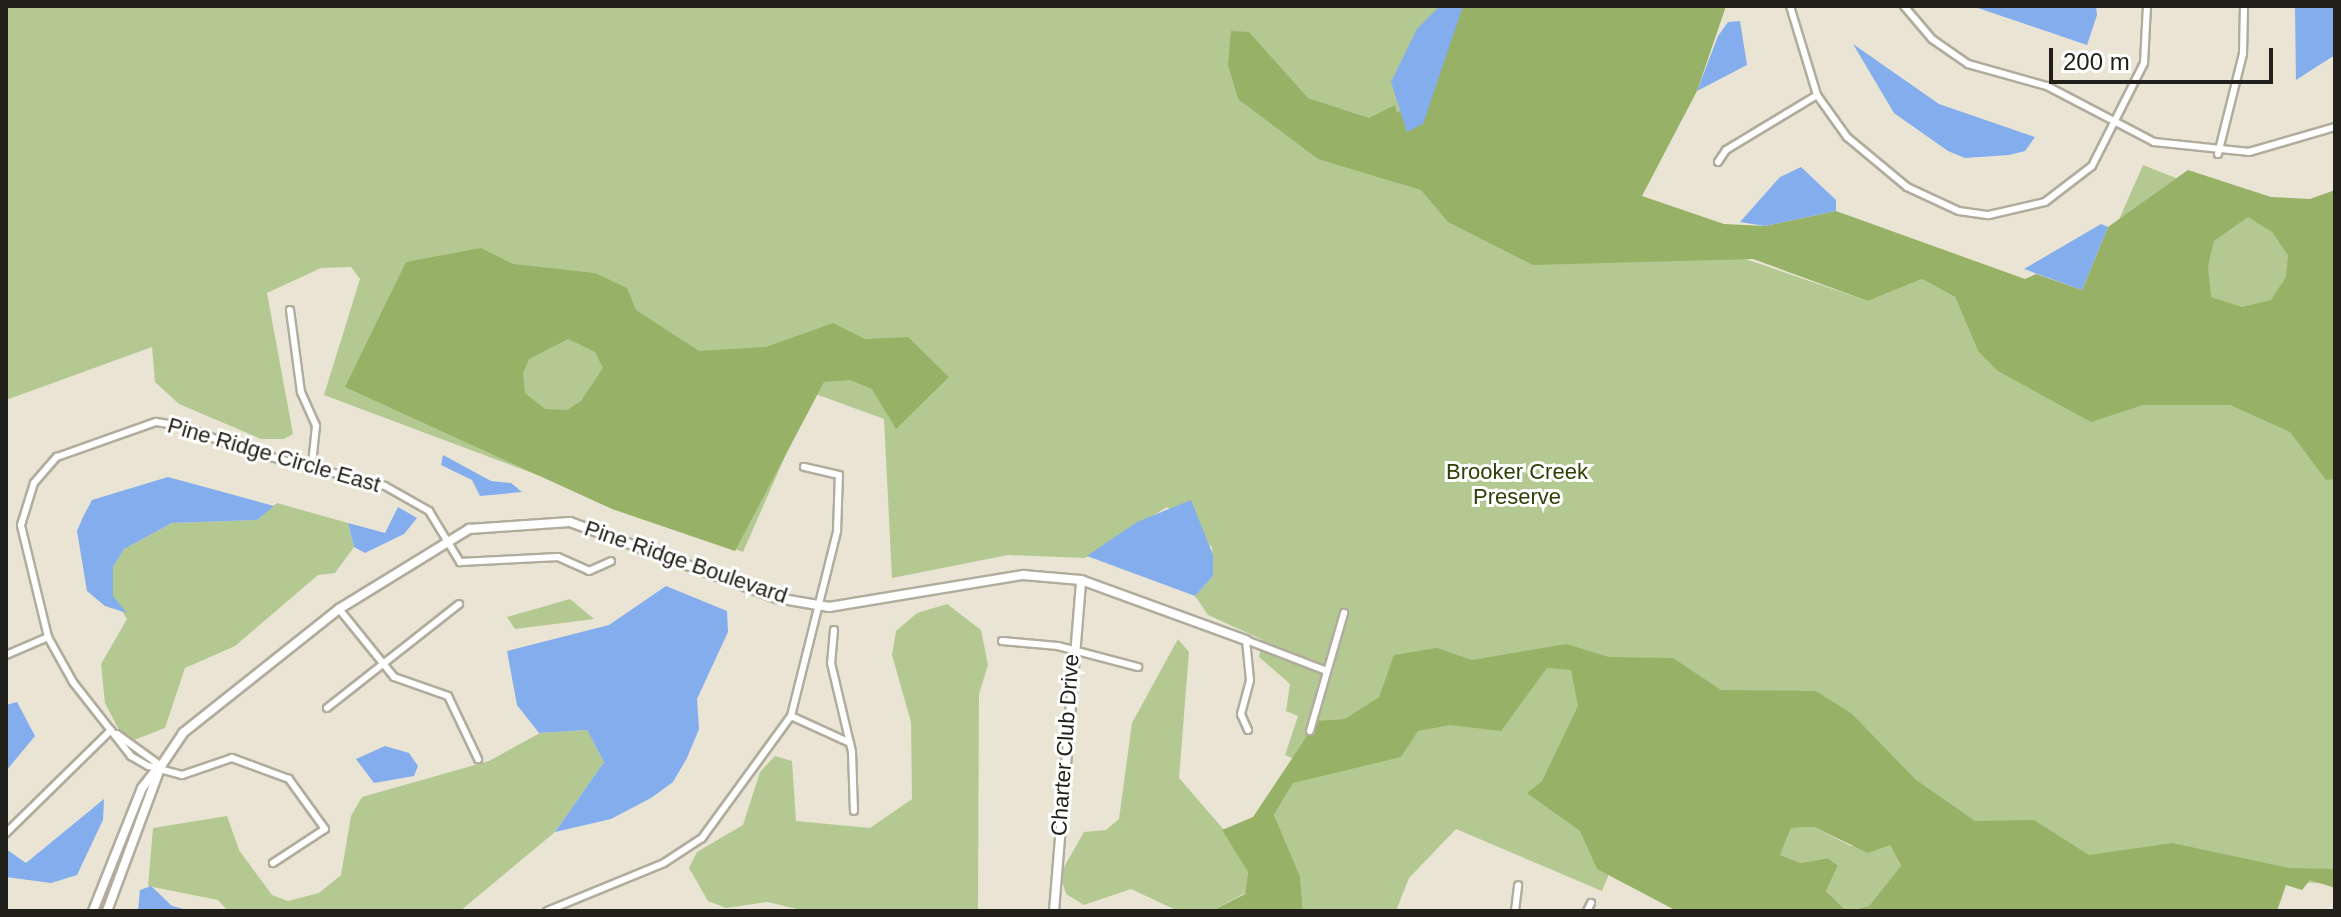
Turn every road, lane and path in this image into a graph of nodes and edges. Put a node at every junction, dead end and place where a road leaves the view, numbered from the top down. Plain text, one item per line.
1 (1790, 6) edge
2 (1904, 6) edge
3 (2147, 6) edge
4 (2244, 6) edge
5 (1817, 95) junction
6 (2114, 122) junction
7 (2335, 127) edge
8 (2218, 154) junction
9 (1718, 162) dead end
10 (290, 310) dead end
11 (312, 463) junction
12 (804, 467) dead end
13 (446, 539) junction
14 (611, 561) dead end
15 (1081, 580) junction
16 (459, 604) dead end
17 (813, 604) junction
18 (339, 609) junction
19 (1344, 613) dead end
20 (834, 630) dead end
21 (48, 637) junction
22 (1246, 640) junction
23 (1002, 641) dead end
24 (1072, 651) junction
25 (6, 655) edge
26 (382, 664) junction
27 (1138, 667) dead end
28 (1324, 670) junction
29 (327, 708) dead end
30 (791, 716) junction
31 (111, 730) junction
32 (1248, 730) dead end
33 (1310, 731) dead end
34 (850, 743) junction
35 (478, 759) dead end
36 (161, 766) junction
37 (854, 811) dead end
38 (6, 833) edge
39 (273, 863) dead end
40 (1518, 885) dead end
41 (1591, 903) dead end
42 (93, 911) edge
43 (107, 911) edge
44 (547, 911) edge
45 (1054, 911) edge
46 (1515, 911) edge
47 (1587, 911) edge

1 - 5 street
2 - 6 street
3 - 6 street
4 - 8 street
5 - 6 street
5 - 9 street
6 - 8 street
7 - 8 street
10 - 11 street
11 - 13 street, Pine Ridge Circle East
11 - 21 street, Pine Ridge Circle East
12 - 17 street
13 - 14 street, Pine Ridge Circle East
13 - 17 street, Pine Ridge Boulevard
13 - 18 street, Pine Ridge Boulevard
15 - 17 street, Pine Ridge Boulevard
15 - 22 street, Pine Ridge Boulevard
15 - 24 street, Charter Club Drive
16 - 26 street
17 - 30 street
18 - 26 street
18 - 36 street, Pine Ridge Boulevard
19 - 28 street
20 - 34 street
21 - 25 street
21 - 31 street, Pine Ridge Circle East
22 - 28 street, Pine Ridge Boulevard
22 - 32 street
23 - 24 street
24 - 27 street
24 - 45 street, Charter Club Drive
26 - 29 street
26 - 35 street
28 - 33 street
30 - 34 street
30 - 44 street
31 - 36 street, Pine Ridge Circle East
31 - 38 street
34 - 37 street
36 - 39 street
36 - 42 street, Pine Ridge Boulevard
36 - 43 street, Pine Ridge Boulevard
40 - 46 street
41 - 47 street

